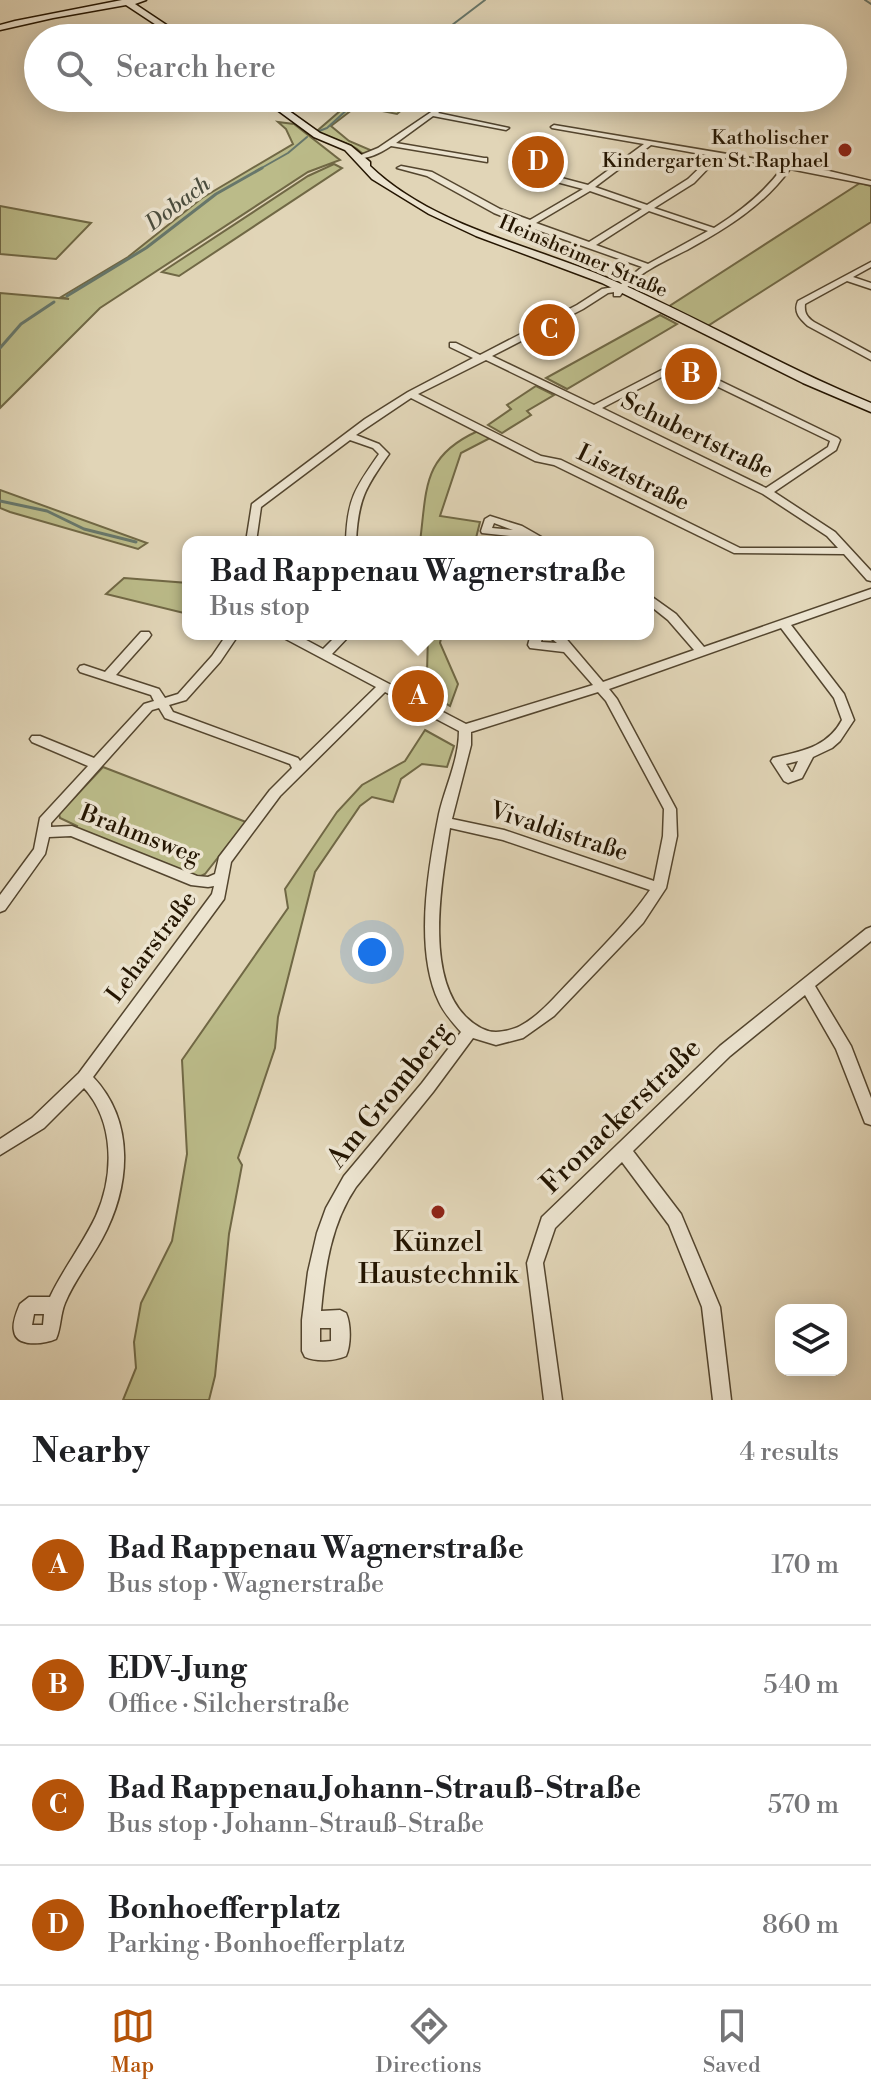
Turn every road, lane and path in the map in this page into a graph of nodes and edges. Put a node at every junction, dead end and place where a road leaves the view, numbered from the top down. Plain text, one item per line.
1 (142, 0) edge
2 (150, 0) edge
3 (126, 2) edge
4 (160, 24) edge
5 (0, 28) edge
6 (285, 112) edge
7 (436, 112) edge
8 (434, 114) junction
9 (554, 127) dead end
10 (506, 128) dead end
11 (650, 143) junction
12 (390, 144) junction
13 (717, 155) junction
14 (360, 157) junction
15 (484, 160) dead end
16 (787, 167) junction
17 (401, 168) dead end
18 (534, 173) junction
19 (871, 183) edge
20 (589, 188) junction
21 (651, 208) junction
22 (529, 224) junction
23 (715, 231) junction
24 (591, 244) junction
25 (871, 264) edge
26 (649, 267) junction
27 (847, 278) junction
28 (871, 286) edge
29 (620, 288) junction
30 (453, 345) dead end
31 (871, 357) edge
32 (484, 358) junction
33 (411, 394) junction
34 (871, 408) edge
35 (593, 409) junction
36 (349, 436) junction
37 (767, 492) junction
38 (252, 536) edge
39 (351, 536) edge
40 (847, 551) junction
41 (871, 578) edge
42 (871, 593) edge
43 (654, 603) edge
44 (784, 624) junction
45 (145, 635) dead end
46 (229, 640) edge
47 (298, 640) edge
48 (339, 640) edge
49 (535, 640) edge
50 (559, 640) edge
51 (568, 648) junction
52 (700, 650) junction
53 (325, 654) junction
54 (84, 669) dead end
55 (108, 676) junction
56 (383, 687) junction
57 (601, 687) junction
58 (162, 704) junction
59 (465, 729) junction
60 (36, 739) dead end
61 (807, 756) dead end
62 (96, 764) junction
63 (300, 770) junction
64 (445, 822) junction
65 (43, 832) junction
66 (221, 878) junction
67 (659, 888) junction
68 (0, 906) edge
69 (871, 933) edge
70 (807, 985) junction
71 (470, 1031) junction
72 (84, 1078) junction
73 (871, 1118) edge
74 (0, 1148) edge
75 (622, 1150) junction
76 (55, 1305) dead end
77 (311, 1320) dead end
78 (553, 1400) edge
79 (722, 1400) edge

1 - 3 street
2 - 3 street
3 - 4 street
3 - 5 street
6 - 14 street, Heinsheimer Straße
7 - 8 street
8 - 10 street
8 - 12 street
9 - 11 street
11 - 13 street
11 - 20 street
12 - 14 street
12 - 15 street
13 - 16 street
13 - 21 street
14 - 29 street, Heinsheimer Straße
16 - 19 street
16 - 23 street
17 - 22 street
18 - 18 street
18 - 20 street
20 - 21 street
20 - 22 street
21 - 23 street
21 - 24 street
22 - 24 street
23 - 26 street
24 - 26 street
25 - 27 street
26 - 29 street
27 - 28 street
27 - 31 street
29 - 32 street
29 - 34 street, Heinsheimer Straße
30 - 32 street, Schubertstraße
32 - 33 street
32 - 35 street, Schubertstraße
33 - 36 street
33 - 40 street, Lisztstraße
35 - 37 street, Schubertstraße
35 - 37 street
36 - 38 street
36 - 39 street
37 - 40 street, Schubertstraße
40 - 41 street, Schubertstraße
42 - 44 street
43 - 52 street
44 - 52 street
44 - 61 street
45 - 55 street
46 - 58 street
47 - 53 street
48 - 53 street
49 - 51 street
50 - 51 street, Am Gromberg
51 - 57 street, Am Gromberg
52 - 57 street
53 - 56 street
54 - 55 street
55 - 58 street
56 - 59 street
56 - 63 street, Leharstraße
57 - 59 street
57 - 67 street, Am Gromberg
58 - 62 street
58 - 63 street
59 - 64 street
60 - 62 street
62 - 65 street
63 - 66 street, Leharstraße
64 - 67 street, Vivaldistraße
64 - 71 street
65 - 66 street, Brahmsweg
65 - 68 street
66 - 72 street, Leharstraße
67 - 71 street, Am Gromberg
69 - 70 street, Fronackerstraße
70 - 73 street
70 - 75 street, Fronackerstraße
71 - 77 street, Am Gromberg
72 - 74 street, Leharstraße
72 - 76 street
75 - 78 street, Fronackerstraße
75 - 79 street

